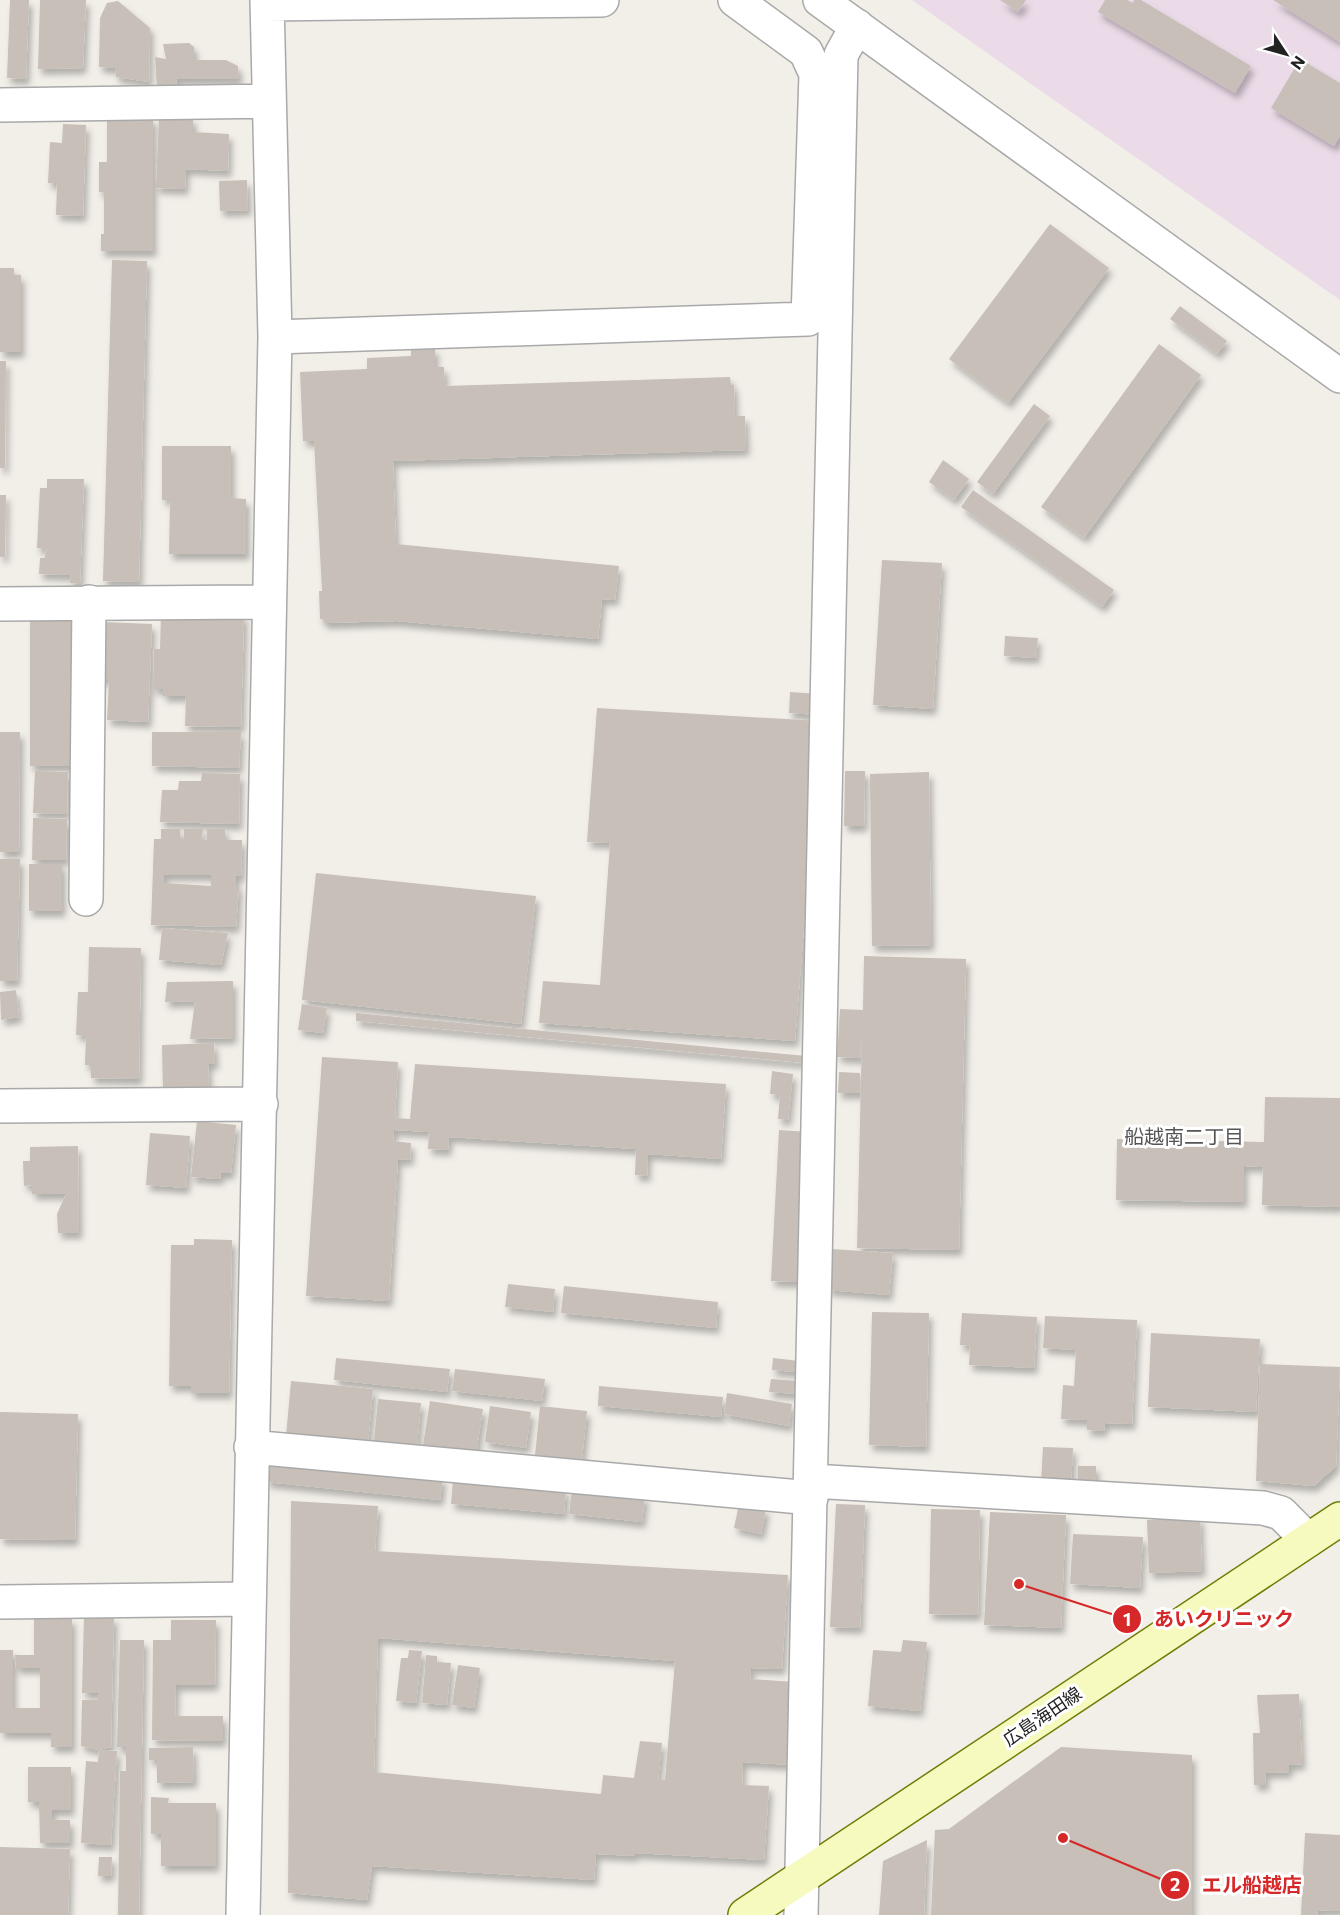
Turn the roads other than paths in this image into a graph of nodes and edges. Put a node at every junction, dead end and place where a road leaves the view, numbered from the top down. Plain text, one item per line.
1 (602, 0) edge
2 (735, 0) edge
3 (820, 0) edge
4 (267, 2) edge
5 (856, 26) junction
6 (806, 52) junction
7 (841, 55) junction
8 (268, 101) junction
9 (0, 105) edge
10 (275, 337) junction
11 (1340, 376) edge
12 (89, 602) junction
13 (269, 602) junction
14 (0, 604) edge
15 (86, 899) dead end
16 (261, 1104) junction
17 (0, 1106) edge
18 (251, 1447) junction
19 (812, 1490) junction
20 (1340, 1519) edge
21 (1308, 1540) junction
22 (249, 1599) junction
23 (0, 1602) edge
24 (801, 1878) junction
25 (243, 1915) edge
26 (745, 1915) edge
27 (801, 1915) edge

1 - 4 street
2 - 6 street
3 - 5 street
4 - 8 street
5 - 7 street
5 - 11 street
6 - 7 street
6 - 10 street
7 - 19 street
8 - 9 street
8 - 10 street
10 - 13 street
12 - 13 street
12 - 14 street
12 - 15 street
13 - 16 street
16 - 17 street
16 - 18 street
18 - 19 street
18 - 22 street
19 - 21 street
19 - 24 street
20 - 21 main road, 広島海田線
21 - 24 main road, 広島海田線
22 - 23 street
22 - 25 street
24 - 26 main road, 広島海田線
24 - 27 street

